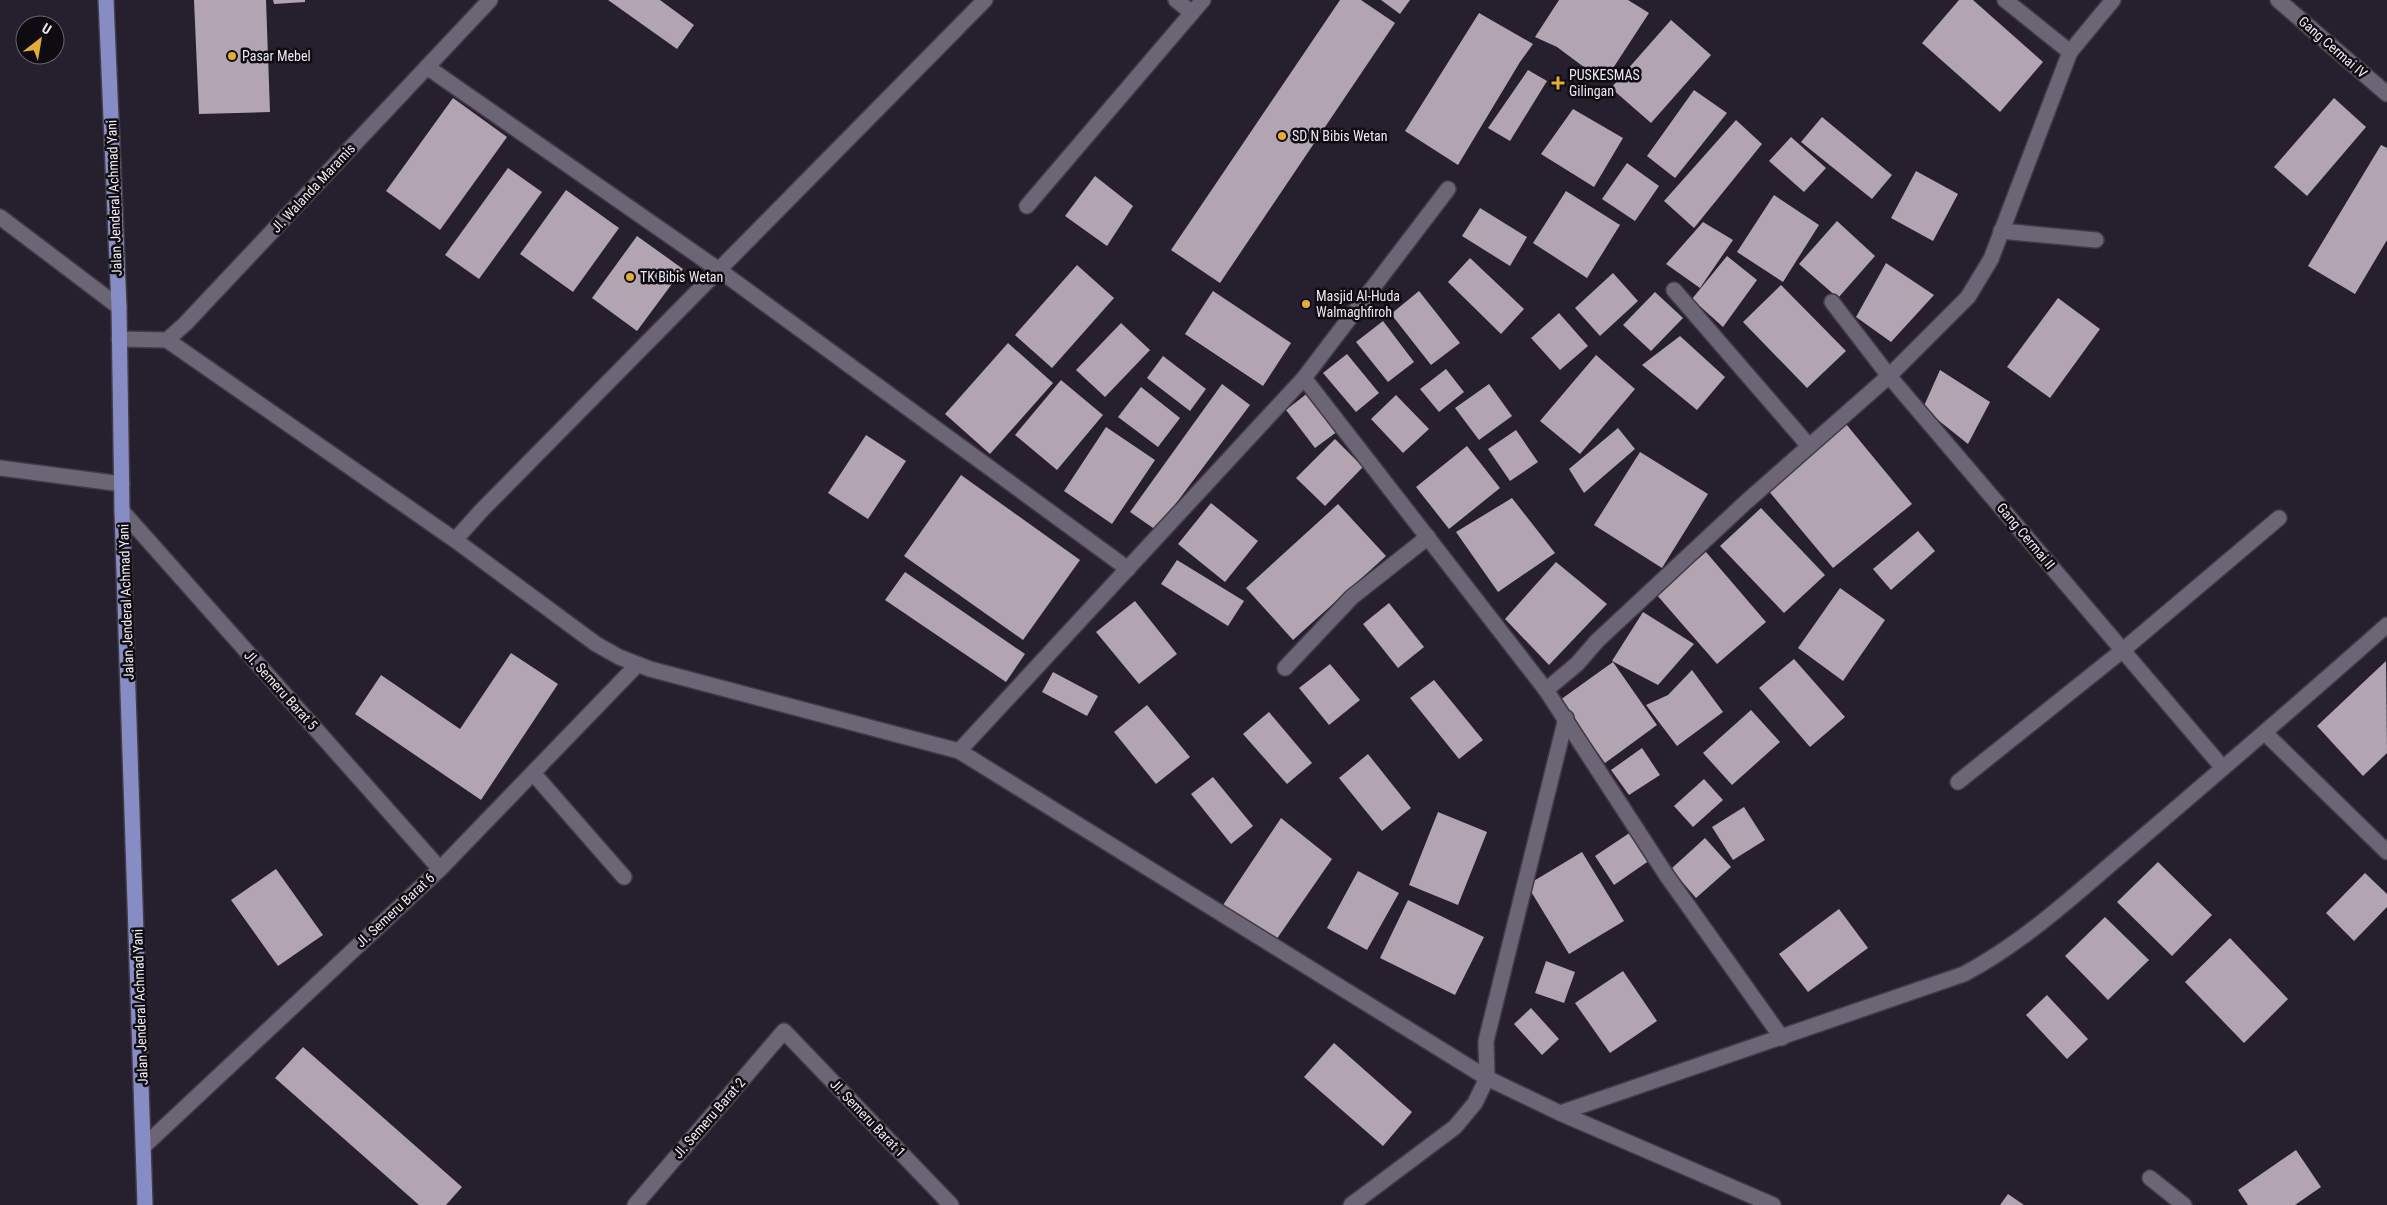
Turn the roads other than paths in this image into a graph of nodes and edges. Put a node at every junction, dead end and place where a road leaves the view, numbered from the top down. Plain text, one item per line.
1 (106, 0) edge
2 (490, 0) edge
3 (986, 0) edge
4 (1176, 0) edge
5 (1203, 0) edge
6 (2005, 0) edge
7 (2114, 0) edge
8 (2278, 0) edge
9 (1192, 14) junction
10 (2070, 52) junction
11 (427, 67) junction
12 (2387, 94) edge
13 (1448, 188) dead end
14 (1027, 206) dead end
15 (0, 217) edge
16 (2001, 231) junction
17 (2096, 240) dead end
18 (719, 270) junction
19 (1674, 290) dead end
20 (1832, 302) dead end
21 (119, 308) junction
22 (119, 339) junction
23 (167, 340) junction
24 (1889, 376) junction
25 (1304, 378) junction
26 (1809, 446) junction
27 (0, 468) edge
28 (122, 484) junction
29 (122, 512) junction
30 (2279, 518) dead end
31 (1428, 537) junction
32 (455, 540) junction
33 (1128, 569) junction
34 (2387, 625) edge
35 (2123, 650) junction
36 (637, 665) junction
37 (1285, 668) dead end
38 (1546, 690) junction
39 (1566, 718) junction
40 (2265, 733) junction
41 (959, 751) junction
42 (2223, 768) junction
43 (533, 774) junction
44 (1958, 782) dead end
45 (2387, 852) edge
46 (440, 868) junction
47 (624, 877) dead end
48 (784, 1031) joint
49 (1782, 1038) junction
50 (1487, 1078) junction
51 (1560, 1113) junction
52 (144, 1146) junction
53 (2150, 1178) dead end
54 (145, 1205) edge
55 (635, 1205) edge
56 (951, 1205) edge
57 (1351, 1205) edge
58 (1773, 1205) edge
59 (2184, 1205) edge

1 - 21 main road, Jalan Jenderal Achmad Yani
2 - 11 street, Jl. Walanda Maramis
3 - 18 street
4 - 9 street
5 - 9 street
6 - 10 street
7 - 10 street
8 - 12 street, Gang Cermai IV
9 - 14 street
10 - 16 street
11 - 18 street
11 - 23 street, Jl. Walanda Maramis
13 - 25 street
15 - 21 street
16 - 17 street
16 - 24 street
18 - 32 street
18 - 33 street
19 - 26 street
20 - 24 street, Gang Cermai II
21 - 22 main road, Jalan Jenderal Achmad Yani
22 - 23 street
22 - 28 main road, Jalan Jenderal Achmad Yani
23 - 32 street
24 - 26 street
24 - 35 street, Gang Cermai II
25 - 31 street
25 - 33 street
26 - 38 street
27 - 28 street
28 - 29 main road, Jalan Jenderal Achmad Yani
29 - 46 street, Jl. Semeru Barat 5
29 - 52 main road, Jalan Jenderal Achmad Yani
30 - 35 street
31 - 37 street
31 - 38 street
32 - 36 street
33 - 41 street
34 - 40 street
35 - 42 street, Gang Cermai II
35 - 44 street
36 - 41 street
36 - 43 street, Jl. Semeru Barat 6
38 - 39 street
39 - 49 street
39 - 50 street
40 - 42 street
40 - 45 street
41 - 50 street
42 - 49 street
43 - 46 street, Jl. Semeru Barat 6
43 - 47 street
46 - 52 street, Jl. Semeru Barat 6
48 - 55 street, Jl. Semeru Barat 2
48 - 56 street, Jl. Semeru Barat 1
49 - 51 street
50 - 51 street
50 - 57 street
51 - 58 street
52 - 54 main road, Jalan Jenderal Achmad Yani
53 - 59 street

